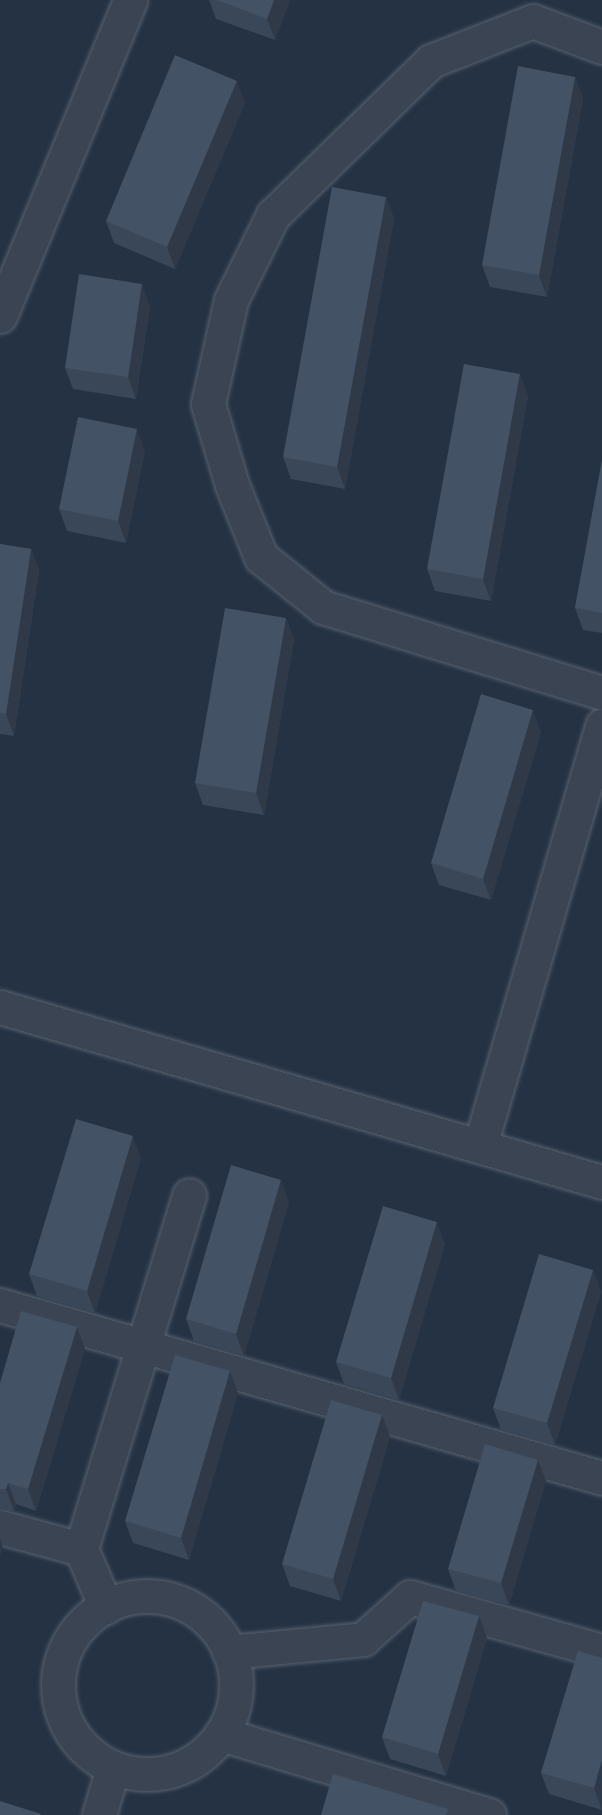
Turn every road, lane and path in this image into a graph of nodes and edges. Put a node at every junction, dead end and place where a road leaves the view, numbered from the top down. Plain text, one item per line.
1 (130, 0) edge
2 (602, 47) edge
3 (0, 316) edge
4 (602, 693) edge
5 (602, 725) edge
6 (0, 1007) edge
7 (480, 1146) junction
8 (602, 1182) edge
9 (189, 1195) dead end
10 (0, 1305) edge
11 (143, 1347) junction
12 (602, 1478) edge
13 (0, 1527) edge
14 (81, 1549) junction
15 (106, 1607) junction
16 (602, 1651) edge
17 (230, 1652) junction
18 (221, 1734) junction
19 (113, 1768) junction
20 (99, 1815) edge
21 (489, 1815) edge

1 - 3 street
2 - 4 street
5 - 7 street
6 - 7 street
7 - 8 street
9 - 11 street
10 - 11 street
11 - 12 street
11 - 14 street
13 - 14 street
14 - 15 street
15 - 17 street
15 - 19 street
16 - 17 street
17 - 18 street
18 - 19 street
18 - 21 street
19 - 20 street

